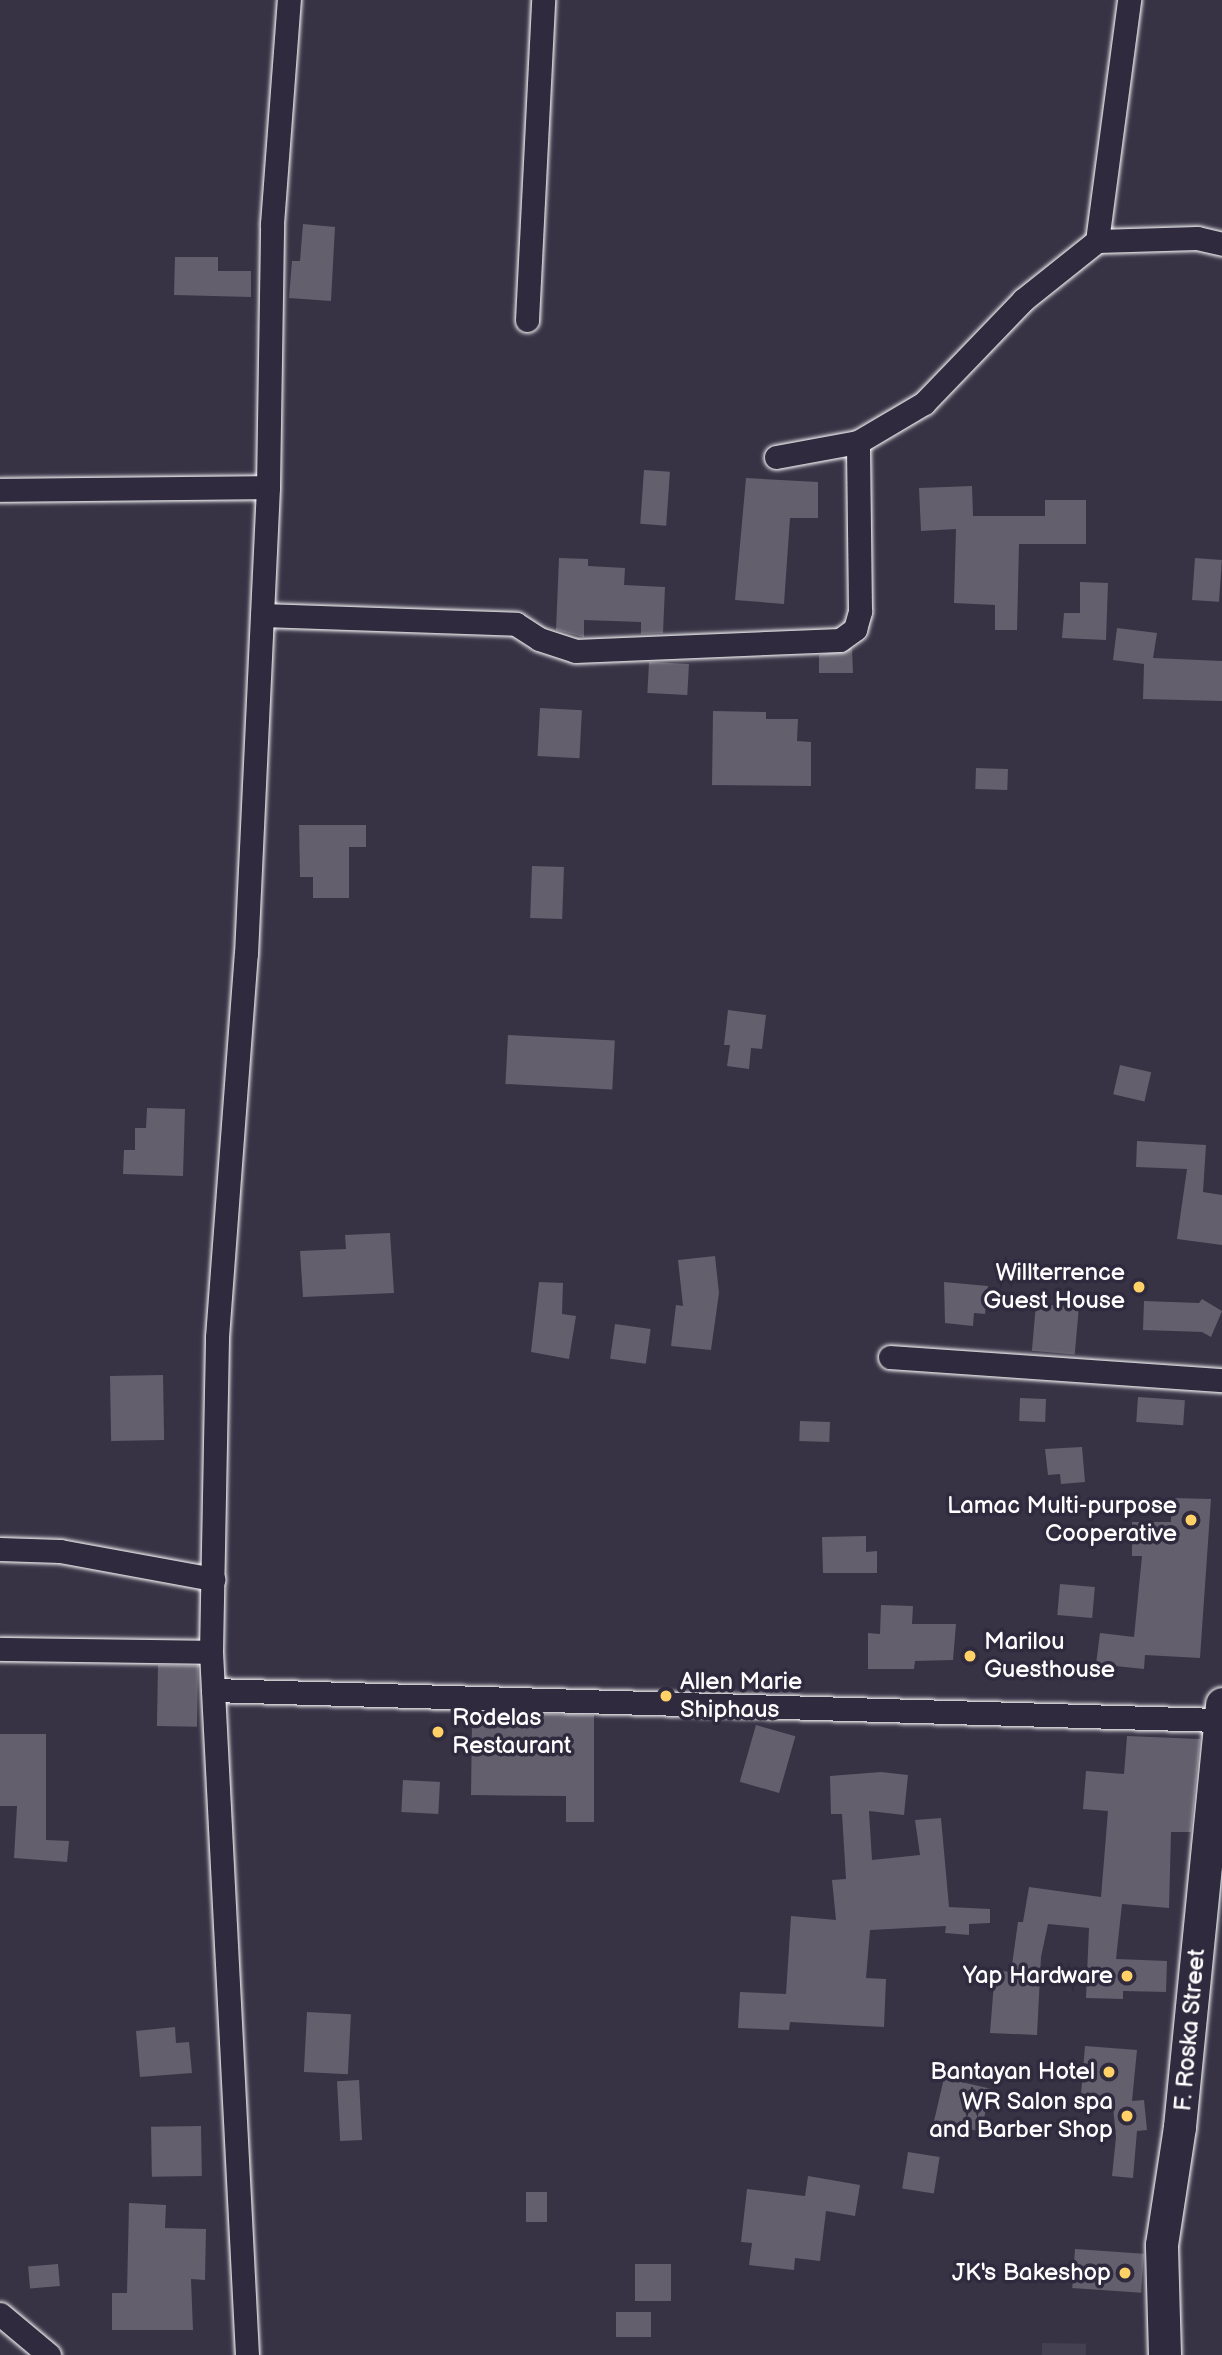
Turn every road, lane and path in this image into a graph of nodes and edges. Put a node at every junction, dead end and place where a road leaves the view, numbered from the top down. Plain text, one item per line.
1 (289, 0) edge
2 (543, 0) edge
3 (1129, 0) edge
4 (1097, 241) junction
5 (1222, 244) edge
6 (527, 320) dead end
7 (858, 442) junction
8 (776, 457) dead end
9 (268, 487) junction
10 (0, 490) edge
11 (262, 615) junction
12 (890, 1357) dead end
13 (1222, 1380) edge
14 (0, 1549) edge
15 (213, 1578) junction
16 (0, 1649) edge
17 (211, 1651) junction
18 (213, 1690) junction
19 (1221, 1712) edge
20 (0, 2314) edge
21 (49, 2355) edge
22 (247, 2355) edge
23 (1165, 2355) edge

1 - 9 street
2 - 6 street
3 - 4 street
4 - 5 street
4 - 7 street
7 - 8 street
7 - 11 street
9 - 10 street
9 - 11 street
11 - 15 street
12 - 13 street
14 - 15 street
15 - 17 street
16 - 17 street
17 - 18 street
18 - 19 street
18 - 22 street
19 - 23 main road, F. Roska Street
20 - 21 street

